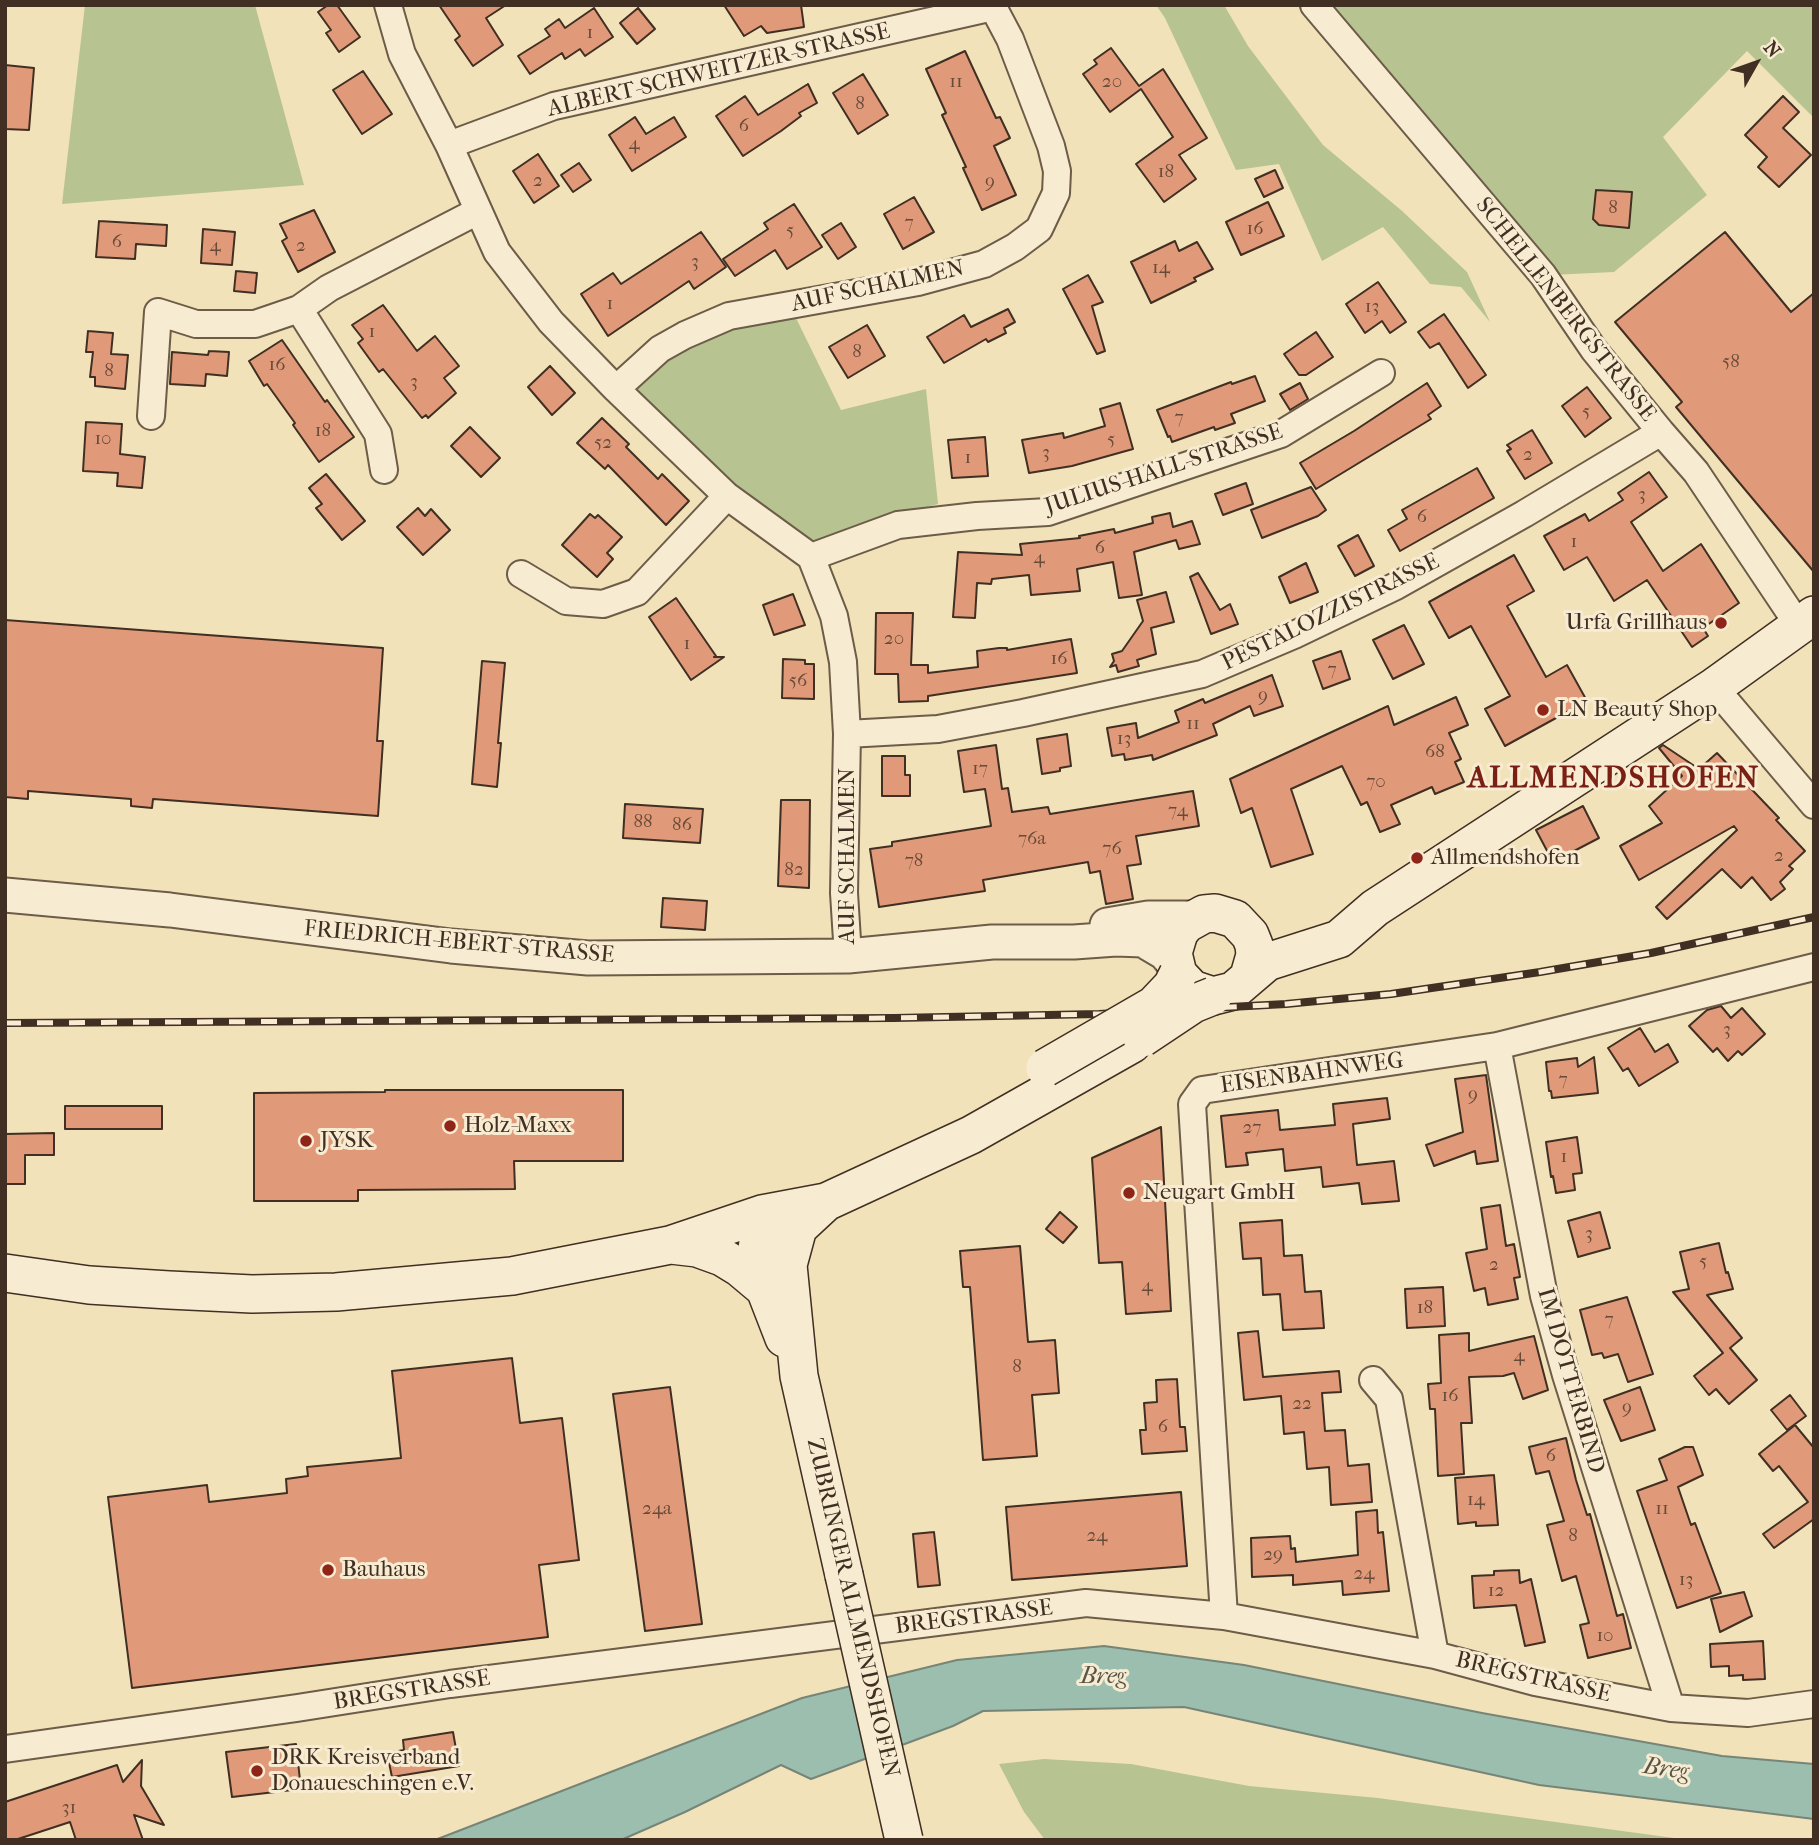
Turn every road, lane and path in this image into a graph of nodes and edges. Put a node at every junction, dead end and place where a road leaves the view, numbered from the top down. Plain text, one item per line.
1 (388, 5) edge
2 (1314, 5) edge
3 (992, 6) edge
4 (449, 145) junction
5 (478, 211) junction
6 (299, 309) junction
7 (1381, 373) dead end
8 (616, 389) junction
9 (151, 416) dead end
10 (1661, 432) junction
11 (384, 470) dead end
12 (727, 496) junction
13 (811, 557) junction
14 (521, 574) dead end
15 (1806, 620) edge
16 (1714, 687) junction
17 (847, 734) junction
18 (1814, 805) edge
19 (5, 895) edge
20 (1375, 908) junction
21 (1194, 918) junction
22 (1244, 926) junction
23 (1041, 942) junction
24 (849, 956) junction
25 (1814, 967) edge
26 (1176, 969) junction
27 (1251, 971) junction
28 (1213, 996) junction
29 (1497, 1046) junction
30 (826, 1202) junction
31 (762, 1214) junction
32 (670, 1245) junction
33 (5, 1273) edge
34 (765, 1289) junction
35 (799, 1376) junction
36 (1373, 1380) dead end
37 (1224, 1615) junction
38 (1435, 1655) junction
39 (1814, 1704) edge
40 (1671, 1708) junction
41 (5, 1749) edge
42 (904, 1840) edge

1 - 4 street
2 - 10 street, SCHELLENBERGSTRASSE
3 - 4 street, ALBERT-SCHWEITZER-STRASSE
3 - 8 street, AUF SCHALMEN
4 - 5 street
5 - 6 street
5 - 8 street
6 - 9 street
6 - 11 street
7 - 13 street, JULIUS-HALL-STRASSE
8 - 12 street
10 - 15 street, SCHELLENBERGSTRASSE
10 - 17 street, PESTALOZZISTRASSE
12 - 13 street
12 - 14 street
13 - 17 street, AUF SCHALMEN
15 - 16 main road, FRIEDRICH-EBERT-STRASSE
16 - 18 street
16 - 20 main road, FRIEDRICH-EBERT-STRASSE
17 - 24 street, AUF SCHALMEN
19 - 24 street, FRIEDRICH-EBERT-STRASSE
20 - 22 main road, FRIEDRICH-EBERT-STRASSE
20 - 27 main road, FRIEDRICH-EBERT-STRASSE
21 - 22 main road, FRIEDRICH-EBERT-STRASSE
21 - 23 street, FRIEDRICH-EBERT-STRASSE
21 - 26 main road
22 - 27 main road
23 - 24 street, FRIEDRICH-EBERT-STRASSE
23 - 26 street, FRIEDRICH-EBERT-STRASSE
25 - 29 street, EISENBAHNWEG
26 - 28 main road, FRIEDRICH-EBERT-STRASSE
26 - 31 main road, bridge
27 - 28 main road, FRIEDRICH-EBERT-STRASSE
28 - 30 main road, bridge
29 - 37 street, EISENBAHNWEG
29 - 40 street, IM DOTTERBIND
30 - 31 main road
30 - 35 main road
31 - 32 main road
31 - 34 main road
32 - 33 main road
32 - 34 main road
34 - 35 main road
35 - 42 main road, ZUBRINGER ALLMENDSHOFEN, bridge
36 - 38 street
37 - 38 street, BREGSTRASSE
37 - 41 street, BREGSTRASSE
38 - 40 street, BREGSTRASSE
39 - 40 street, BREGSTRASSE

